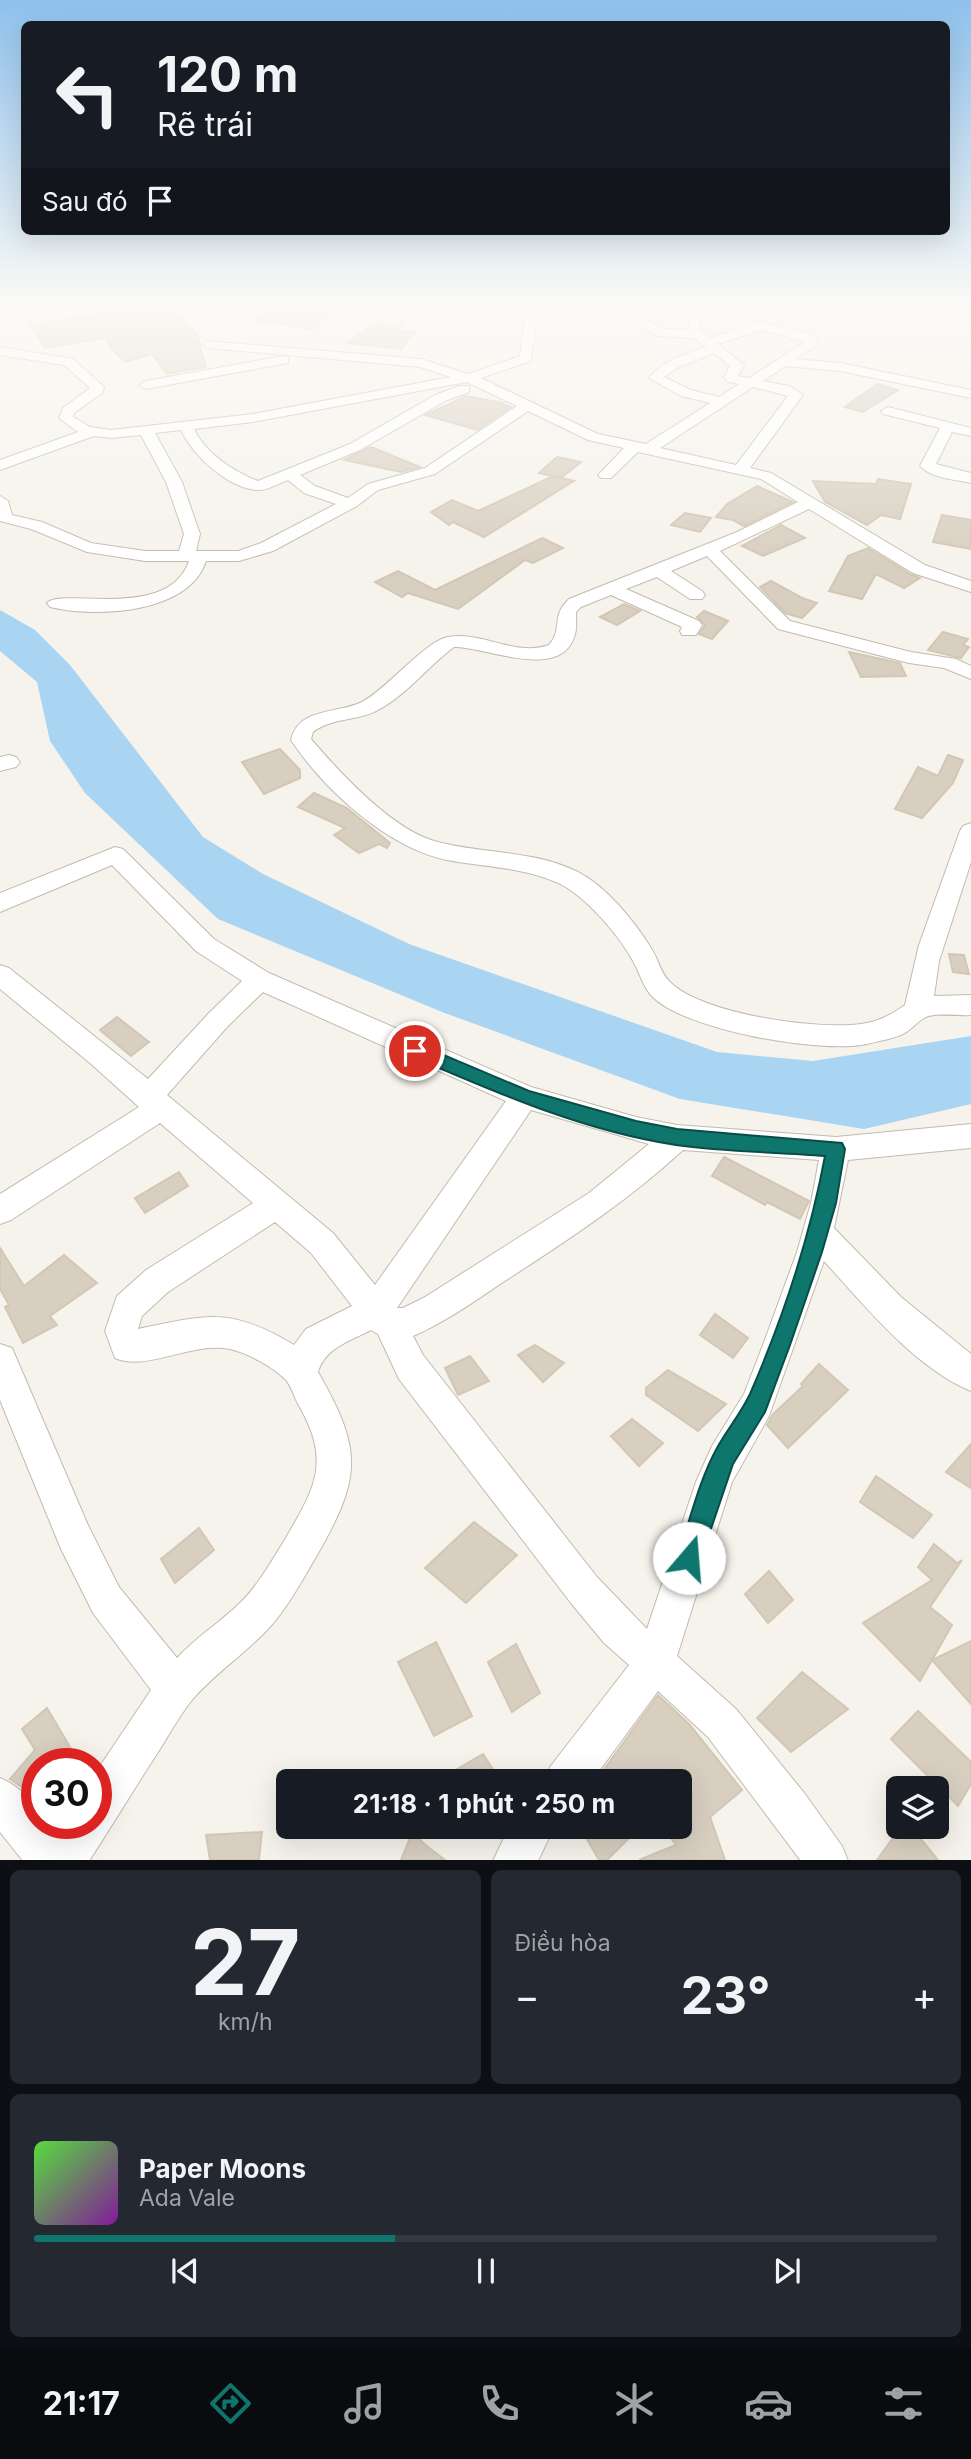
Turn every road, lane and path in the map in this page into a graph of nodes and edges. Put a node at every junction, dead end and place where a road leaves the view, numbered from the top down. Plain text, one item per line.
1 (97, 390) edge
2 (421, 390) edge
3 (456, 390) edge
4 (493, 390) edge
5 (680, 390) edge
6 (738, 390) edge
7 (786, 390) edge
8 (950, 390) edge
9 (971, 394) edge
10 (719, 401) junction
11 (527, 406) junction
12 (888, 411) dead end
13 (186, 426) junction
14 (948, 426) junction
15 (146, 430) junction
16 (93, 432) junction
17 (971, 432) edge
18 (641, 448) junction
19 (0, 465) edge
20 (741, 469) junction
21 (291, 472) junction
22 (606, 475) dead end
23 (971, 478) edge
24 (0, 501) edge
25 (351, 503) junction
26 (809, 503) junction
27 (710, 550) junction
28 (193, 557) junction
29 (657, 569) junction
30 (971, 587) edge
31 (610, 588) junction
32 (696, 595) dead end
33 (56, 603) dead end
34 (689, 632) dead end
35 (971, 673) edge
36 (971, 831) edge
37 (0, 903) edge
38 (0, 975) edge
39 (260, 980) junction
40 (971, 1005) edge
41 (917, 1007) junction
42 (525, 1097) junction
43 (154, 1103) junction
44 (971, 1136) edge
45 (677, 1137) junction
46 (836, 1149) junction
47 (276, 1205) junction
48 (0, 1210) edge
49 (818, 1232) junction
50 (383, 1317) junction
51 (0, 1360) edge
52 (301, 1371) junction
53 (971, 1374) edge
54 (656, 1661) junction
55 (176, 1688) junction
56 (575, 1769) edge
57 (112, 1786) edge
58 (0, 1799) edge
59 (78, 1839) edge
60 (526, 1839) edge
61 (51, 1860) edge
62 (64, 1860) edge
63 (514, 1860) edge
64 (827, 1860) edge

1 - 16 street
2 - 13 street
3 - 21 street
4 - 11 street
5 - 10 street
6 - 10 street
7 - 20 street
8 - 9 street
10 - 18 street
11 - 18 street
11 - 25 street
12 - 14 street
13 - 15 street
13 - 21 street
14 - 17 street
14 - 23 street
15 - 16 street
15 - 28 street
16 - 19 street
18 - 20 street
18 - 22 street
20 - 26 street
21 - 25 street
24 - 28 street
25 - 28 street
26 - 27 street
26 - 30 street
27 - 29 street
27 - 35 street
28 - 33 street
29 - 31 street
29 - 32 street
31 - 34 street
31 - 41 street
36 - 41 street
37 - 39 street
38 - 43 street
39 - 42 street
39 - 43 street
40 - 41 street
42 - 45 street
42 - 50 street
43 - 47 street
43 - 48 street
44 - 46 street
45 - 46 street
45 - 50 street
46 - 49 street
47 - 50 street
47 - 52 street
49 - 53 street
49 - 54 street
50 - 52 street
50 - 54 street
51 - 55 street
52 - 55 street
54 - 56 street
54 - 64 street
55 - 57 street
58 - 61 street
59 - 62 street
60 - 63 street

